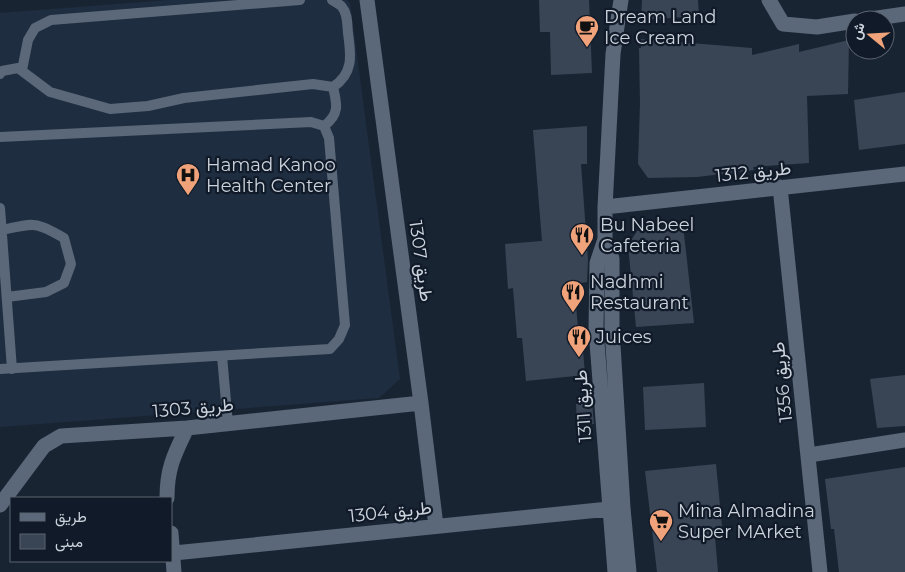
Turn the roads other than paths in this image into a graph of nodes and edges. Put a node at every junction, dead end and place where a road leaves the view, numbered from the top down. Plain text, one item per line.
1 (300, 0) edge
2 (332, 0) edge
3 (367, 0) edge
4 (622, 0) edge
5 (768, 0) edge
6 (845, 23) edge
7 (22, 70) junction
8 (0, 74) edge
9 (333, 87) junction
10 (324, 126) junction
11 (0, 137) edge
12 (905, 174) edge
13 (780, 188) junction
14 (605, 206) junction
15 (0, 208) edge
16 (2, 230) junction
17 (605, 239) junction
18 (6, 297) junction
19 (222, 356) junction
20 (12, 369) junction
21 (0, 370) edge
22 (421, 403) junction
23 (228, 424) junction
24 (187, 428) junction
25 (905, 440) edge
26 (809, 455) junction
27 (167, 497) edge
28 (0, 505) edge
29 (609, 509) junction
30 (436, 526) junction
31 (172, 539) edge
32 (174, 552) junction
33 (174, 572) edge
34 (615, 572) edge
35 (629, 572) edge
36 (820, 572) edge

1 - 7 lane
2 - 9 lane
3 - 22 street, طريق 1307
4 - 14 street, طريق 1311
5 - 6 street
7 - 8 lane
7 - 9 lane
9 - 10 lane
10 - 11 lane
10 - 19 lane
12 - 13 street, طريق 1312
13 - 14 street, طريق 1312
13 - 26 street, طريق 1356
14 - 17 street, طريق 1311
15 - 16 lane
16 - 18 lane
16 - 18 lane
17 - 29 street, طريق 1311
17 - 35 street, طريق 1311
18 - 20 lane
19 - 20 lane
19 - 23 lane
20 - 21 lane
22 - 23 street, طريق 1303
22 - 30 street, طريق 1307
23 - 24 street, طريق 1303
24 - 27 street
24 - 28 street, طريق 1303
25 - 26 street
26 - 36 street, طريق 1356
29 - 30 street, طريق 1304
29 - 34 street, طريق 1311
30 - 32 street, طريق 1304
31 - 32 street
32 - 33 street

